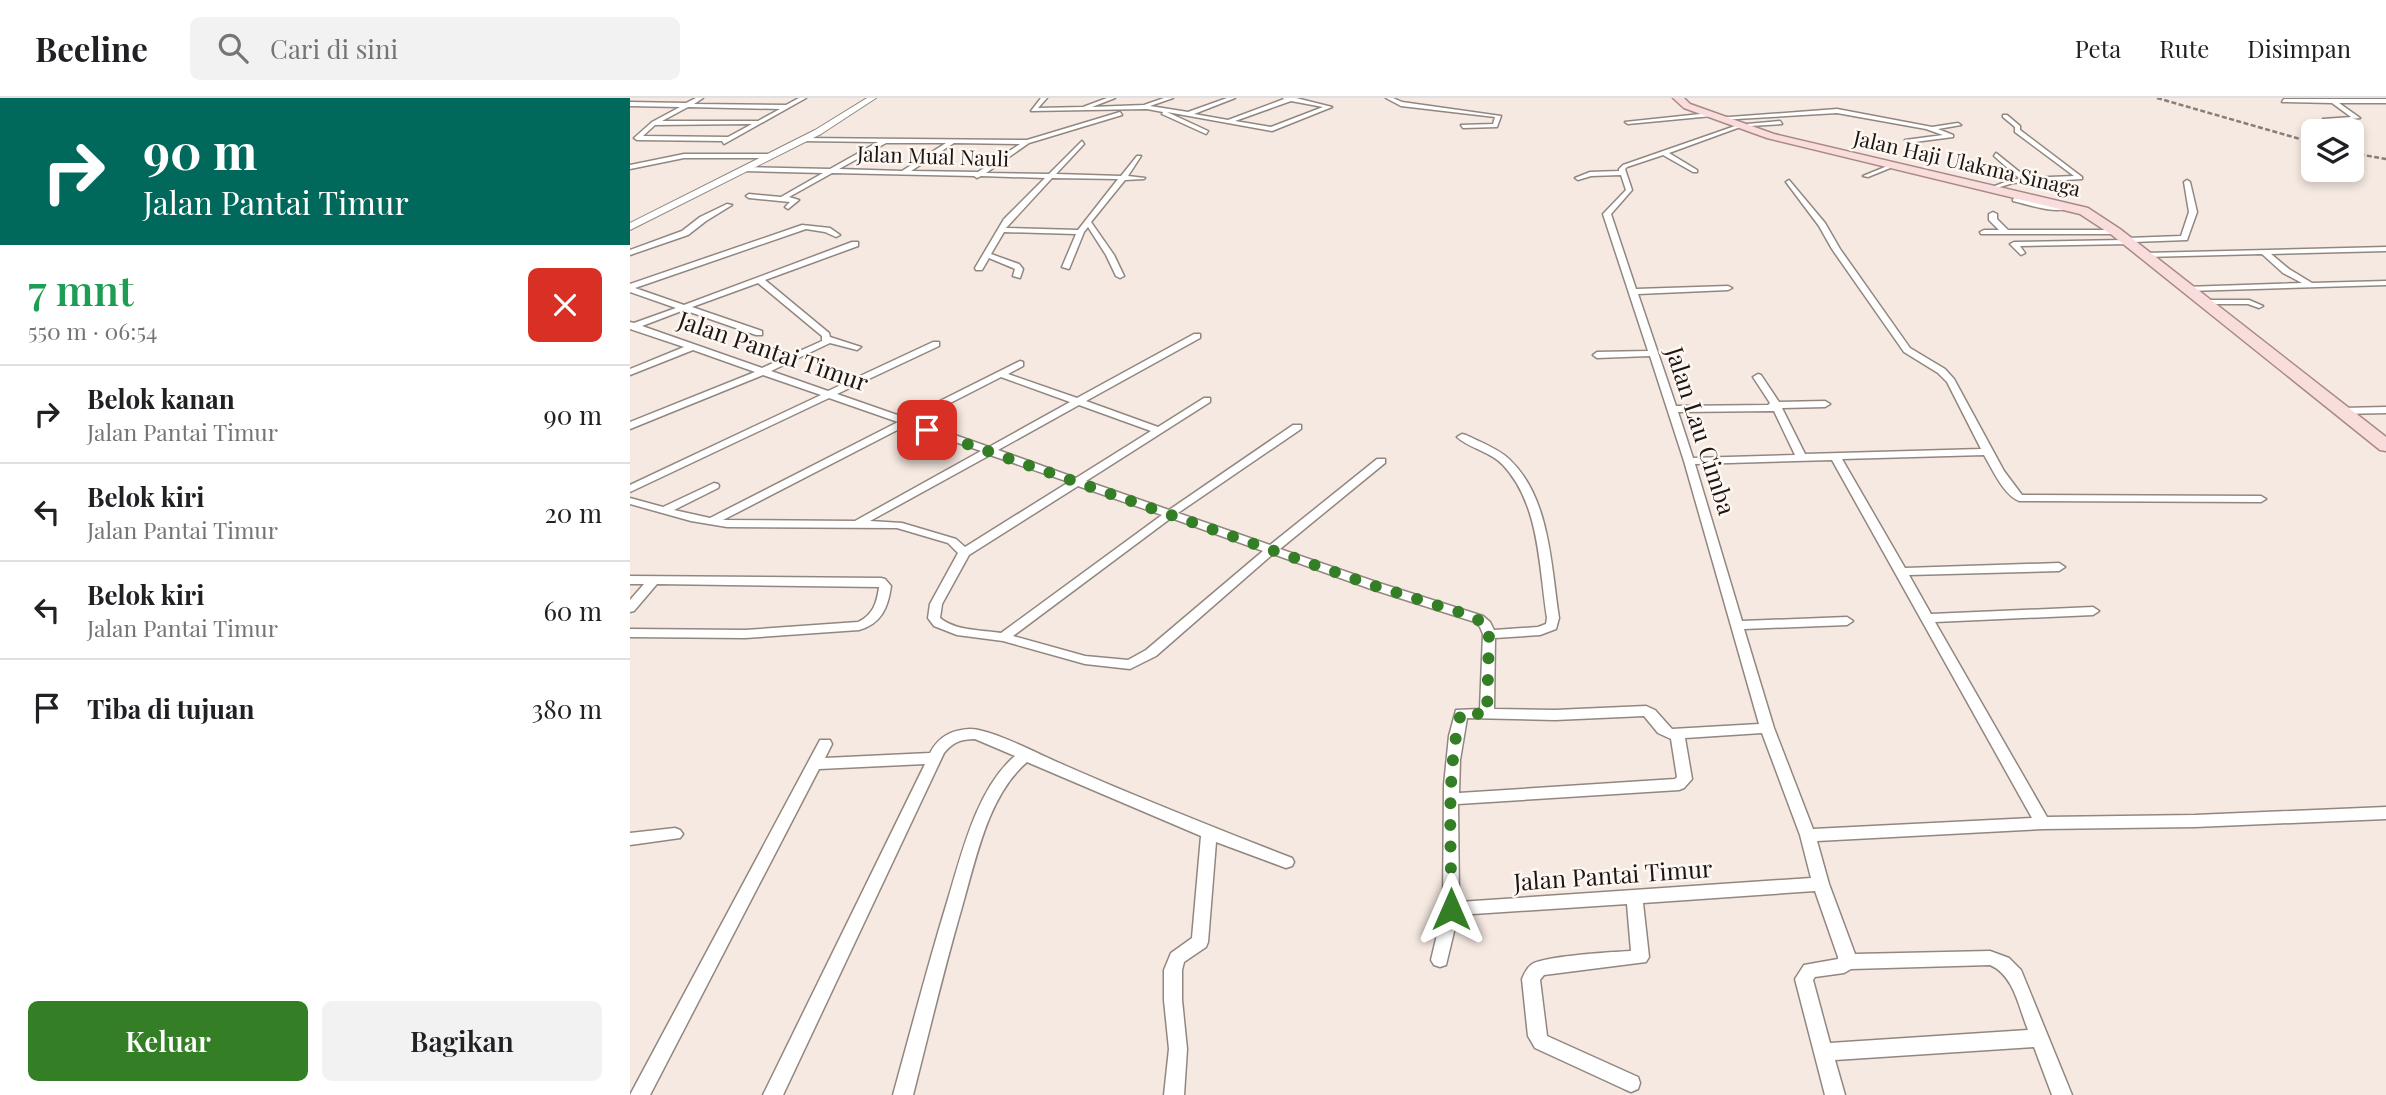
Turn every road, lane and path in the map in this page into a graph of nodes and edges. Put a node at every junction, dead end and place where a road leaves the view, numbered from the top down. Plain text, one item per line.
1 (700, 98) edge
2 (803, 98) edge
3 (872, 98) edge
4 (1112, 98) edge
5 (1170, 98) edge
6 (1232, 98) edge
7 (1290, 98) edge
8 (1389, 98) edge
9 (1678, 98) edge
10 (1046, 100) edge
11 (2333, 101) junction
12 (2386, 101) edge
13 (2284, 102) dead end
14 (630, 104) edge
15 (684, 106) junction
16 (788, 107) junction
17 (1142, 107) junction
18 (1158, 108) junction
19 (1073, 111) junction
20 (1190, 113) junction
21 (1494, 115) joint
22 (1714, 116) junction
23 (2005, 116) dead end
24 (2341, 119) edge
25 (1228, 121) junction
26 (760, 122) junction
27 (1628, 122) dead end
28 (654, 123) junction
29 (1780, 123) dead end
30 (1738, 125) junction
31 (1958, 125) dead end
32 (1463, 126) dead end
33 (1934, 128) junction
34 (1206, 132) dead end
35 (729, 139) junction
36 (803, 139) junction
37 (886, 140) junction
38 (953, 141) junction
39 (1907, 141) dead end
40 (1027, 142) junction
41 (1082, 143) dead end
42 (1663, 152) junction
43 (1996, 155) dead end
44 (699, 156) junction
45 (767, 156) junction
46 (1139, 157) dead end
47 (1892, 166) junction
48 (630, 167) edge
49 (743, 169) junction
50 (1695, 171) dead end
51 (831, 172) junction
52 (1622, 173) junction
53 (902, 174) junction
54 (976, 176) junction
55 (1866, 176) dead end
56 (1048, 178) junction
57 (1122, 178) junction
58 (1142, 178) dead end
59 (1578, 178) dead end
60 (2025, 180) junction
61 (1789, 182) dead end
62 (2187, 182) dead end
63 (1992, 189) junction
64 (749, 195) dead end
65 (783, 198) junction
66 (2015, 200) dead end
67 (729, 205) dead end
68 (788, 207) dead end
69 (2075, 208) junction
70 (1993, 214) dead end
71 (1088, 224) junction
72 (631, 226) edge
73 (1002, 230) junction
74 (1080, 232) junction
75 (1984, 232) dead end
76 (2006, 232) junction
77 (836, 235) dead end
78 (2124, 238) junction
79 (855, 244) dead end
80 (2386, 249) edge
81 (2264, 252) junction
82 (630, 253) edge
83 (2021, 253) dead end
84 (987, 255) junction
85 (2145, 255) junction
86 (1066, 267) dead end
87 (979, 268) dead end
88 (1017, 276) dead end
89 (1120, 276) dead end
90 (760, 280) junction
91 (2386, 283) edge
92 (2313, 285) junction
93 (630, 288) edge
94 (1728, 288) dead end
95 (2188, 289) junction
96 (1634, 292) junction
97 (2204, 302) junction
98 (2259, 306) dead end
99 (682, 307) junction
100 (631, 327) edge
101 (759, 333) dead end
102 (1197, 336) dead end
103 (827, 339) junction
104 (936, 344) dead end
105 (857, 347) dead end
106 (690, 348) junction
107 (1653, 353) junction
108 (1597, 355) dead end
109 (1020, 364) dead end
110 (630, 372) edge
111 (762, 372) junction
112 (1000, 374) junction
113 (1758, 377) dead end
114 (829, 396) junction
115 (1207, 400) dead end
116 (1076, 401) junction
117 (1825, 404) dead end
118 (1773, 405) junction
119 (1672, 409) junction
120 (2386, 410) edge
121 (2342, 411) junction
122 (906, 423) junction
123 (630, 426) edge
124 (1297, 427) dead end
125 (1157, 430) junction
126 (1462, 437) dead end
127 (2386, 446) edge
128 (990, 450) junction
129 (1989, 452) junction
130 (1835, 456) junction
131 (1801, 457) junction
132 (1381, 461) dead end
133 (1689, 461) junction
134 (1076, 480) junction
135 (714, 486) dead end
136 (630, 489) edge
137 (2261, 499) dead end
138 (630, 501) edge
139 (665, 510) junction
140 (1170, 514) junction
141 (712, 521) junction
142 (859, 523) junction
143 (1271, 550) junction
144 (964, 553) junction
145 (2059, 568) dead end
146 (1902, 572) junction
147 (630, 580) edge
148 (654, 580) junction
149 (630, 608) edge
150 (2093, 611) dead end
151 (1928, 618) junction
152 (1847, 621) dead end
153 (1739, 625) junction
154 (630, 633) edge
155 (1489, 634) junction
156 (1003, 637) junction
157 (1487, 714) junction
158 (1767, 728) junction
159 (1677, 733) junction
160 (825, 744) dead end
161 (1027, 754) junction
162 (935, 758) junction
163 (813, 764) junction
164 (1452, 799) junction
165 (2386, 813) edge
166 (2043, 823) junction
167 (1209, 833) junction
168 (676, 834) dead end
169 (1808, 835) junction
170 (630, 839) edge
171 (1286, 862) dead end
172 (1821, 884) junction
173 (1634, 896) junction
174 (1451, 909) junction
175 (1440, 960) dead end
176 (1846, 962) junction
177 (2038, 1038) junction
178 (1822, 1052) junction
179 (1631, 1083) dead end
180 (640, 1095) edge
181 (773, 1095) edge
182 (903, 1095) edge
183 (1174, 1095) edge
184 (1835, 1095) edge
185 (2062, 1095) edge

1 - 15 street
2 - 16 street
3 - 36 street
4 - 19 street
5 - 17 street
6 - 20 street
7 - 25 street
7 - 25 street
8 - 21 street
9 - 22 main road, Jalan Haji Ulakma Sinaga
10 - 19 street
11 - 12 street
11 - 13 street
11 - 24 street
14 - 15 street
15 - 16 street
15 - 28 street
16 - 26 street
17 - 18 street
17 - 19 street
17 - 40 street
18 - 20 street
18 - 34 street
20 - 25 street
21 - 32 street
22 - 27 street
22 - 30 main road, Jalan Haji Ulakma Sinaga
22 - 33 street
23 - 60 street
26 - 28 street
26 - 35 street
28 - 35 street
29 - 30 street
30 - 42 street
30 - 47 main road, Jalan Haji Ulakma Sinaga
31 - 33 street
33 - 39 street
35 - 44 street
36 - 37 street
36 - 45 street
37 - 38 street
37 - 51 street
38 - 40 street
38 - 53 street
40 - 54 street
41 - 56 street
42 - 50 street
42 - 52 street
43 - 60 street
44 - 45 street
44 - 48 street
45 - 49 street
46 - 57 street
47 - 55 street
47 - 63 main road, Jalan Haji Ulakma Sinaga
49 - 51 street, Jalan Mual Nauli
49 - 72 street
51 - 53 street, Jalan Mual Nauli
51 - 65 street
52 - 59 street
52 - 96 street, Jalan Lau Cimba
53 - 54 street, Jalan Mual Nauli
54 - 56 street, Jalan Mual Nauli
56 - 57 street, Jalan Mual Nauli
56 - 73 street
57 - 58 street, Jalan Mual Nauli
57 - 71 street
60 - 63 street
61 - 129 street
62 - 78 street
63 - 69 main road, Jalan Haji Ulakma Sinaga
64 - 65 street
65 - 68 street
66 - 69 street
67 - 82 street
69 - 78 main road, Jalan Haji Ulakma Sinaga
70 - 76 street
71 - 74 street
71 - 89 street
73 - 74 street
73 - 84 street
74 - 86 street
75 - 76 street
76 - 78 street
77 - 93 street
78 - 83 street
78 - 85 main road, Jalan Haji Ulakma Sinaga
79 - 90 street
80 - 81 street
81 - 85 street
81 - 92 street
84 - 87 street
84 - 88 street
85 - 95 main road, Jalan Haji Ulakma Sinaga
90 - 99 street
90 - 103 street
91 - 92 street
92 - 95 street
93 - 99 street
94 - 96 street
95 - 97 main road, Jalan Haji Ulakma Sinaga
96 - 107 street, Jalan Lau Cimba
97 - 98 street
97 - 121 main road, Jalan Haji Ulakma Sinaga
99 - 100 street
99 - 101 street
100 - 106 street, Jalan Pantai Timur
102 - 116 street
103 - 105 street
103 - 111 street
104 - 114 street
106 - 110 street
106 - 111 street, Jalan Pantai Timur
107 - 108 street
107 - 119 street, Jalan Lau Cimba
109 - 112 street
111 - 114 street, Jalan Pantai Timur
111 - 123 street
112 - 116 street
112 - 122 street
113 - 118 street
114 - 122 street, Jalan Pantai Timur
114 - 136 street
115 - 125 street
116 - 125 street
116 - 128 street
117 - 118 street
118 - 119 street
118 - 131 street
119 - 133 street, Jalan Lau Cimba
120 - 121 street
121 - 127 main road, Jalan Haji Ulakma Sinaga
122 - 128 street, Jalan Pantai Timur
122 - 141 street
124 - 140 street
125 - 134 street
126 - 155 street
128 - 134 street, Jalan Pantai Timur
128 - 142 street
129 - 130 street
129 - 137 street
130 - 131 street
130 - 146 street
131 - 133 street
132 - 143 street
133 - 153 street, Jalan Lau Cimba
134 - 140 street, Jalan Pantai Timur
134 - 144 street
135 - 139 street
138 - 139 street
139 - 141 street
140 - 143 street, Jalan Pantai Timur
140 - 156 street
141 - 142 street
142 - 144 street
143 - 155 street, Jalan Pantai Timur
143 - 156 street
144 - 156 street
145 - 146 street
146 - 151 street
147 - 148 street
148 - 149 street
148 - 154 street
150 - 151 street
151 - 166 street
152 - 153 street
153 - 158 street, Jalan Lau Cimba
155 - 157 street
157 - 159 street
157 - 164 street
158 - 159 street
158 - 169 street, Jalan Lau Cimba
159 - 164 street
160 - 163 street
161 - 162 street
161 - 167 street
161 - 182 street
162 - 163 street
162 - 181 street
163 - 180 street
164 - 174 street
165 - 166 street
166 - 169 street
167 - 171 street
167 - 183 street
168 - 170 street
169 - 172 street, Jalan Lau Cimba
172 - 173 street, Jalan Pantai Timur
172 - 176 street, Jalan Lau Cimba
173 - 174 street, Jalan Pantai Timur
173 - 179 street
174 - 175 street
176 - 177 street
176 - 178 street
177 - 178 street
177 - 185 street
178 - 184 street

